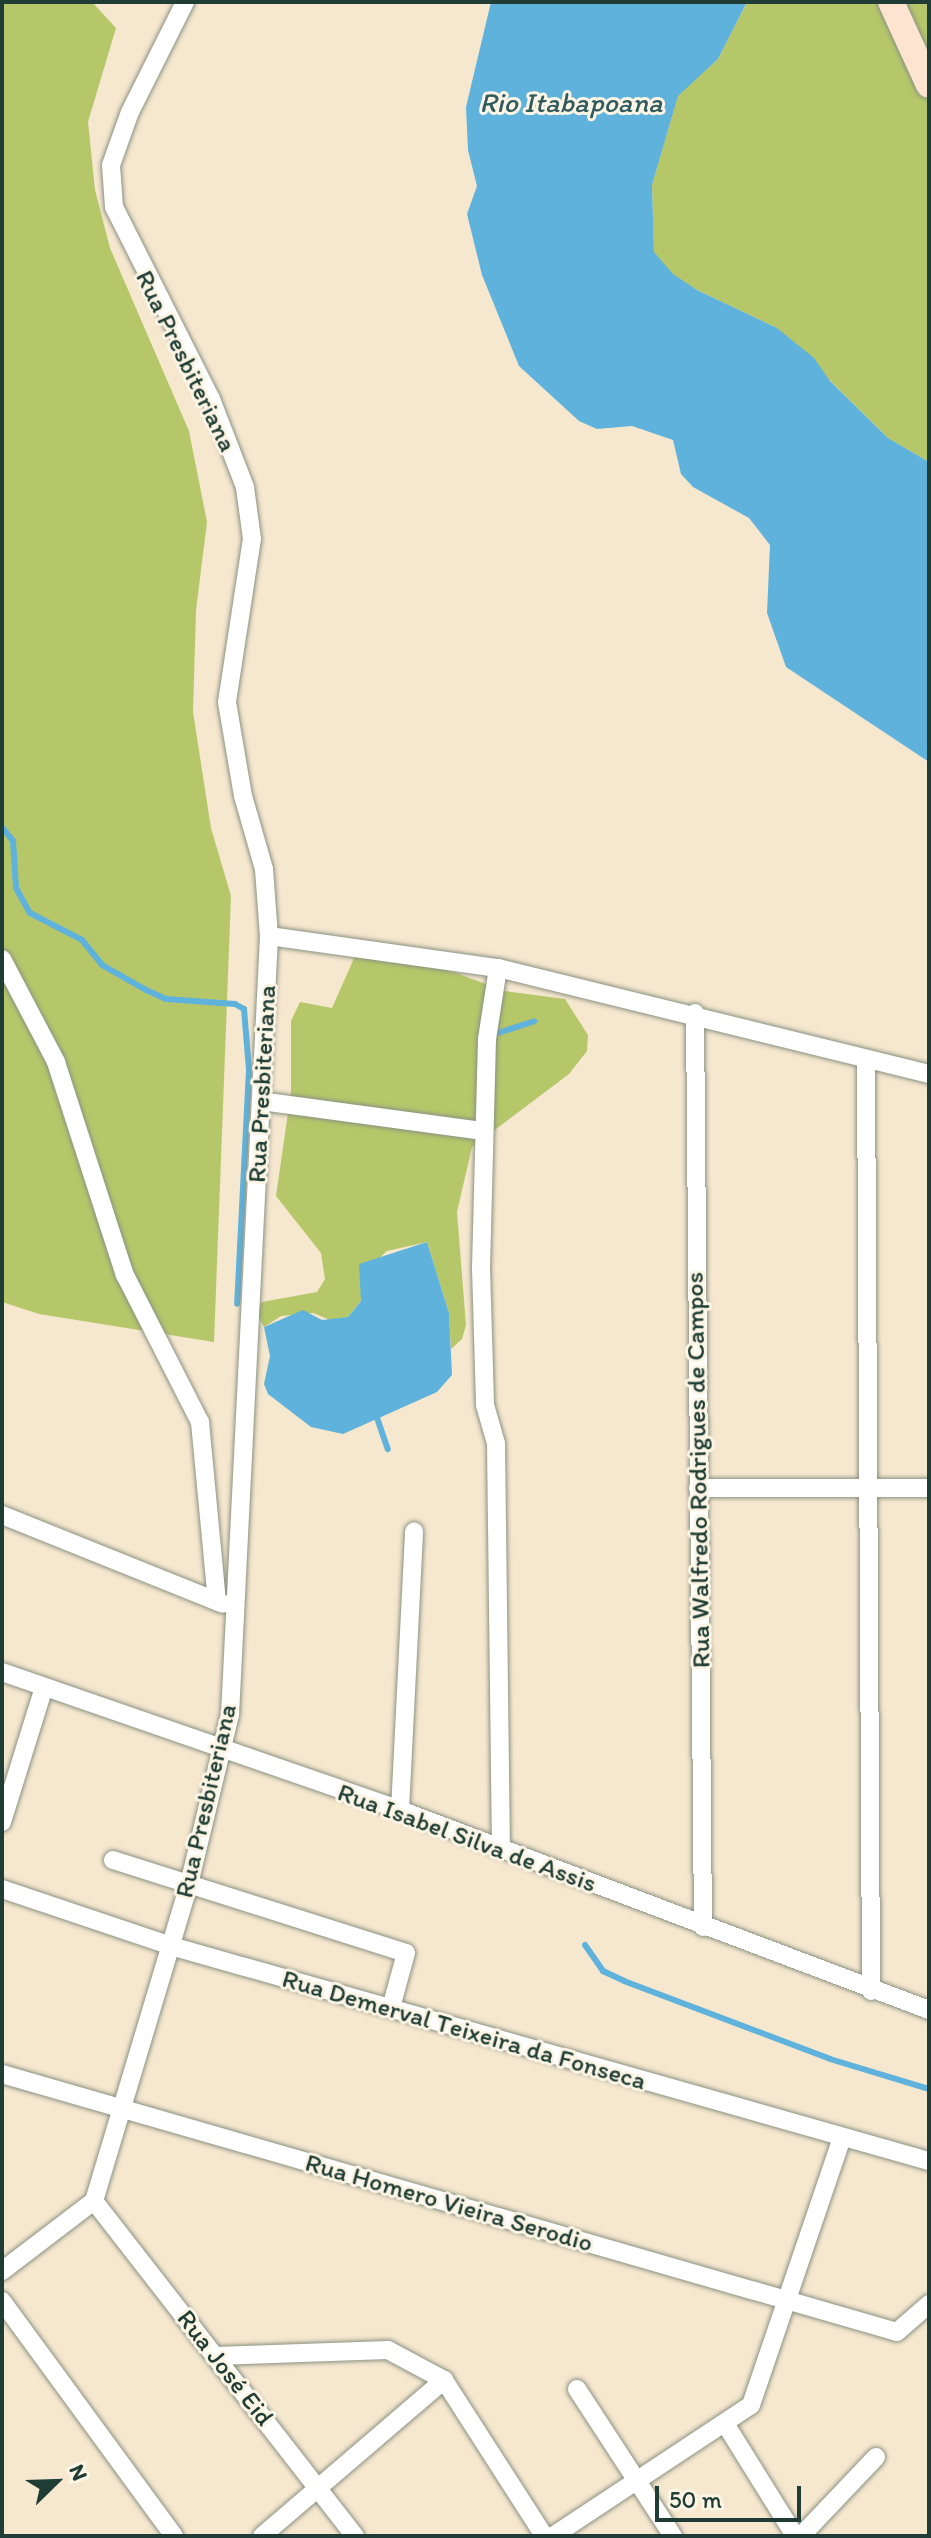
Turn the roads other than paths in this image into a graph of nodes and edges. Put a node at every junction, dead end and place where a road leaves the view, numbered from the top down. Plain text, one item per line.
1 (185, 2) edge
2 (891, 2) edge
3 (929, 85) edge
4 (269, 936) junction
5 (2, 959) edge
6 (498, 968) junction
7 (695, 1013) junction
8 (866, 1062) junction
9 (929, 1074) edge
10 (261, 1101) junction
11 (484, 1131) junction
12 (698, 1488) junction
13 (864, 1488) junction
14 (929, 1488) edge
15 (2, 1515) edge
16 (414, 1531) dead end
17 (217, 1601) junction
18 (236, 1612) junction
19 (2, 1672) edge
20 (44, 1687) junction
21 (222, 1751) junction
22 (400, 1810) junction
23 (2, 1822) edge
24 (501, 1849) junction
25 (113, 1860) dead end
26 (189, 1884) junction
27 (2, 1889) edge
28 (703, 1927) junction
29 (171, 1946) junction
30 (871, 1991) junction
31 (391, 2008) junction
32 (929, 2010) edge
33 (2, 2074) edge
34 (125, 2107) junction
35 (842, 2138) junction
36 (929, 2161) edge
37 (94, 2201) junction
38 (2, 2271) edge
39 (2, 2301) edge
40 (785, 2302) junction
41 (929, 2304) edge
42 (216, 2356) junction
43 (444, 2380) junction
44 (577, 2389) dead end
45 (726, 2425) junction
46 (876, 2457) dead end
47 (636, 2484) junction
48 (319, 2488) junction
49 (174, 2536) edge
50 (262, 2536) edge
51 (355, 2536) edge
52 (544, 2536) edge
53 (553, 2536) edge
54 (673, 2536) edge
55 (795, 2536) edge
56 (801, 2536) edge

1 - 4 street, Rua Presbiteriana
2 - 3 street
4 - 6 street
4 - 10 street, Rua Presbiteriana
5 - 17 street
6 - 7 street
6 - 11 street
7 - 8 street
7 - 12 street, Rua Walfredo Rodrigues de Campos
8 - 9 street
8 - 13 street
10 - 11 street
10 - 18 street, Rua Presbiteriana
11 - 24 street
12 - 13 street
12 - 28 street, Rua Walfredo Rodrigues de Campos
13 - 14 street
13 - 30 street
15 - 17 street
16 - 22 street
17 - 18 street
18 - 21 street, Rua Presbiteriana
19 - 20 street, Rua Isabel Silva de Assis
20 - 21 street, Rua Isabel Silva de Assis
20 - 23 street
21 - 22 street, Rua Isabel Silva de Assis
21 - 26 street, Rua Presbiteriana
22 - 24 street, Rua Isabel Silva de Assis
24 - 28 street, Rua Isabel Silva de Assis
25 - 26 street
26 - 29 street, Rua Presbiteriana
26 - 31 street
27 - 29 street, Rua Demerval Teixeira da Fonseca
28 - 30 street, Rua Isabel Silva de Assis
29 - 31 street, Rua Demerval Teixeira da Fonseca
29 - 34 street, Rua Presbiteriana
30 - 32 street, Rua Isabel Silva de Assis
31 - 35 street, Rua Demerval Teixeira da Fonseca
33 - 34 street, Rua Homero Vieira Serodio
34 - 37 street, Rua Presbiteriana
34 - 40 street, Rua Homero Vieira Serodio
35 - 36 street, Rua Demerval Teixeira da Fonseca
35 - 40 street
37 - 38 street
37 - 42 street, Rua José Eid
39 - 49 street
40 - 41 street, Rua Homero Vieira Serodio
40 - 45 street
42 - 43 street
42 - 48 street, Rua José Eid
43 - 48 street
43 - 52 street
44 - 47 street
45 - 47 street
45 - 55 street
46 - 56 street
47 - 53 street
47 - 54 street
48 - 50 street
48 - 51 street, Rua José Eid

